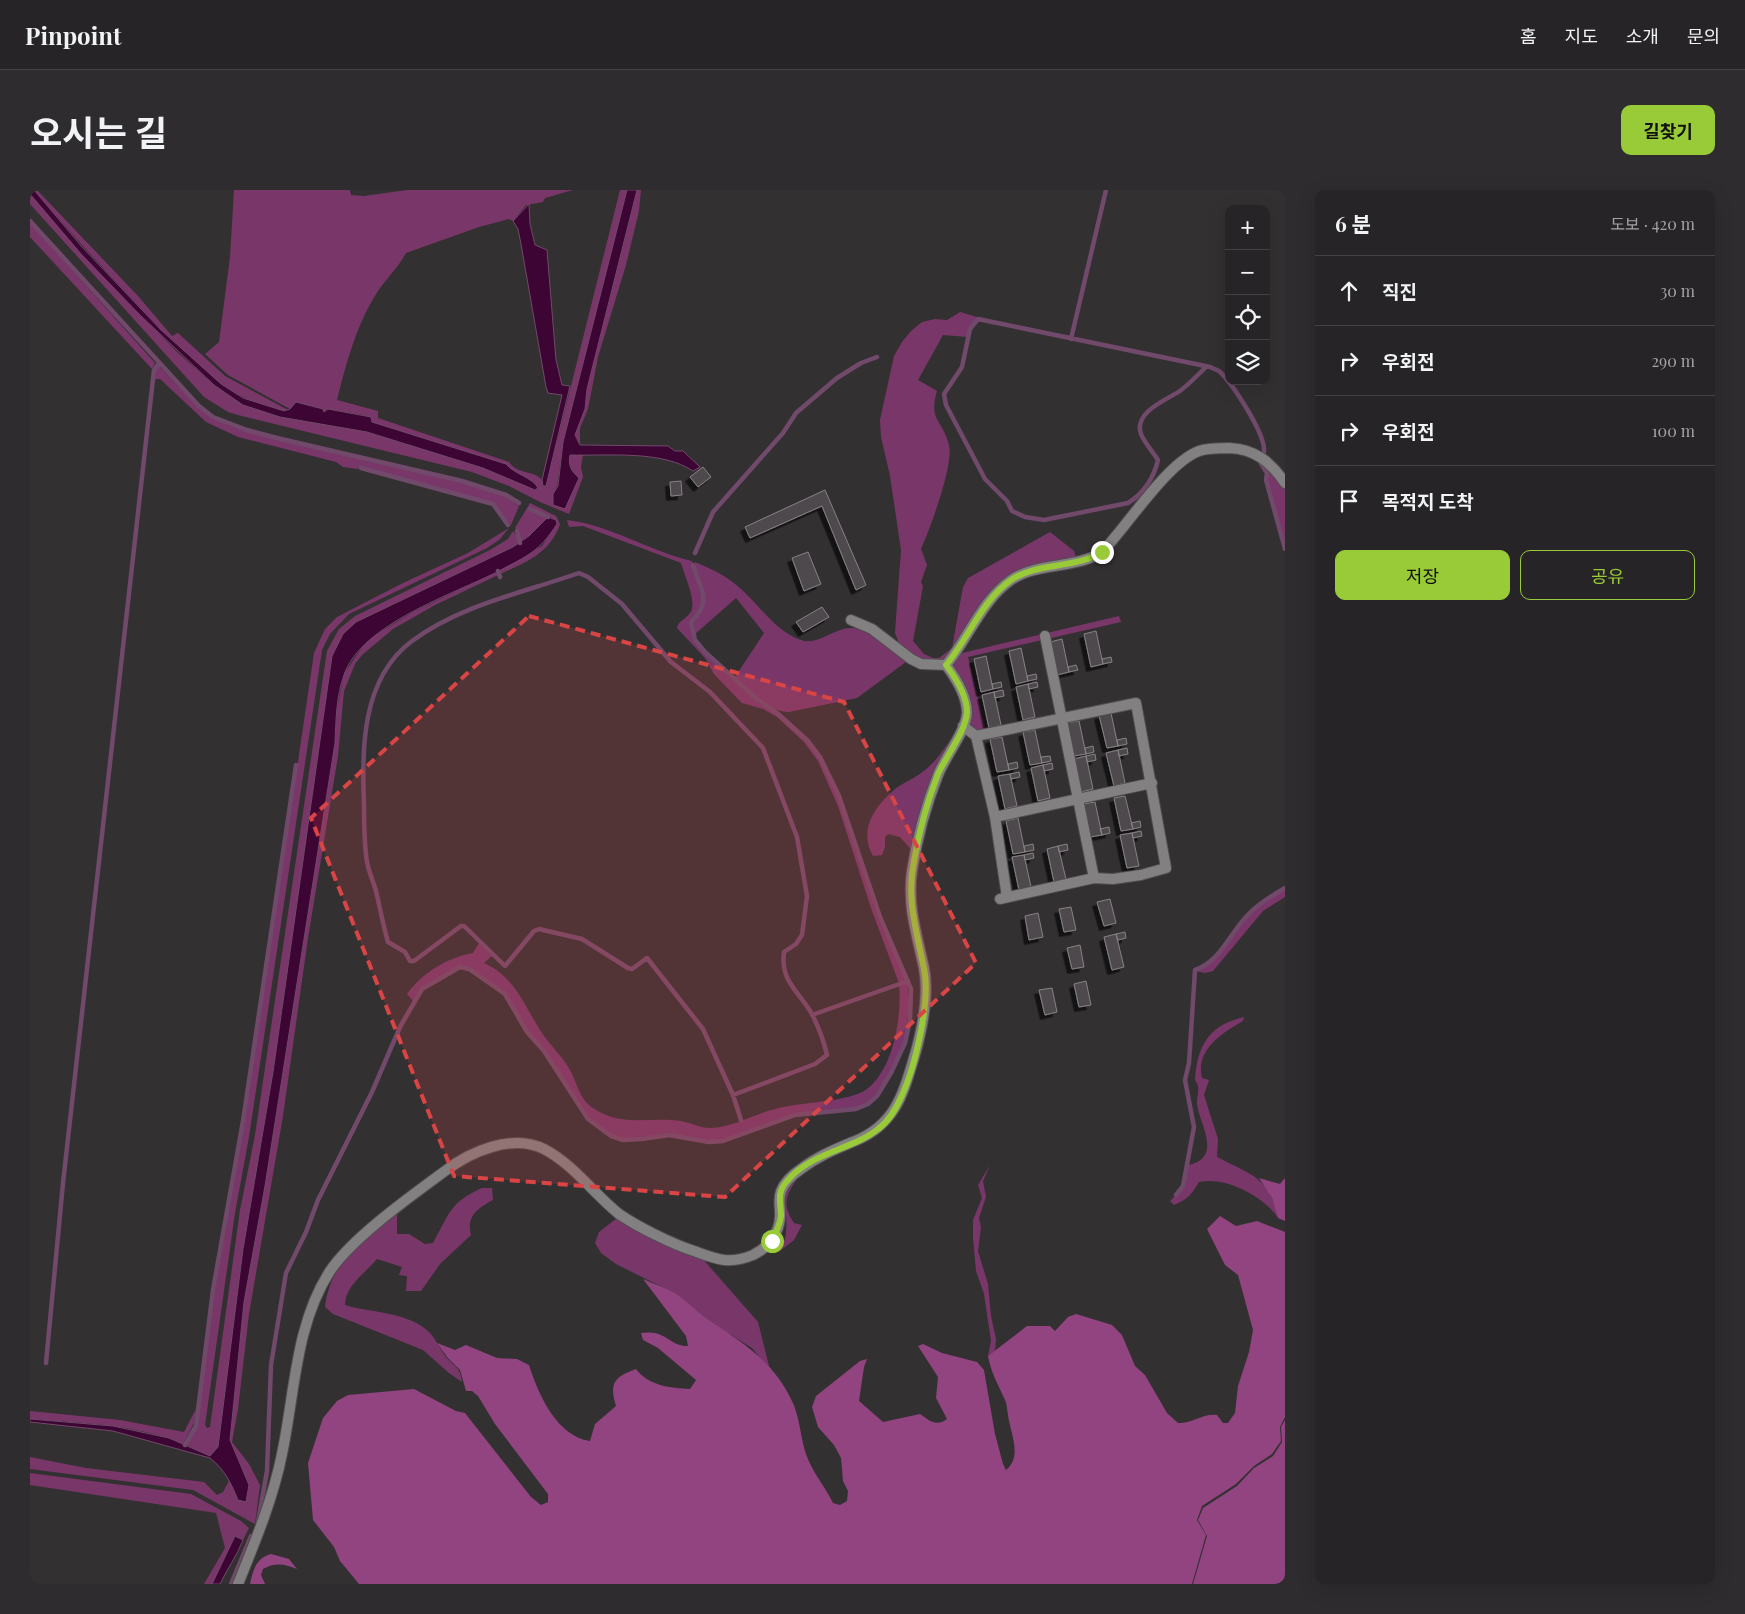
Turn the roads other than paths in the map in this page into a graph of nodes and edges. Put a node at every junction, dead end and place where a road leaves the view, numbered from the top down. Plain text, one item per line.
1 (1285, 482) edge
2 (851, 620) dead end
3 (1044, 636) dead end
4 (946, 665) junction
5 (1061, 718) junction
6 (963, 726) junction
7 (976, 736) junction
8 (1152, 783) junction
9 (1077, 801) junction
10 (995, 817) junction
11 (1094, 878) junction
12 (238, 1584) edge

1 - 4 street
2 - 4 street
3 - 5 street
4 - 6 street
5 - 7 street
5 - 8 street
5 - 9 street
6 - 7 street
6 - 12 street
7 - 10 street
8 - 9 street
8 - 11 street
9 - 10 street
9 - 11 street
10 - 11 street

